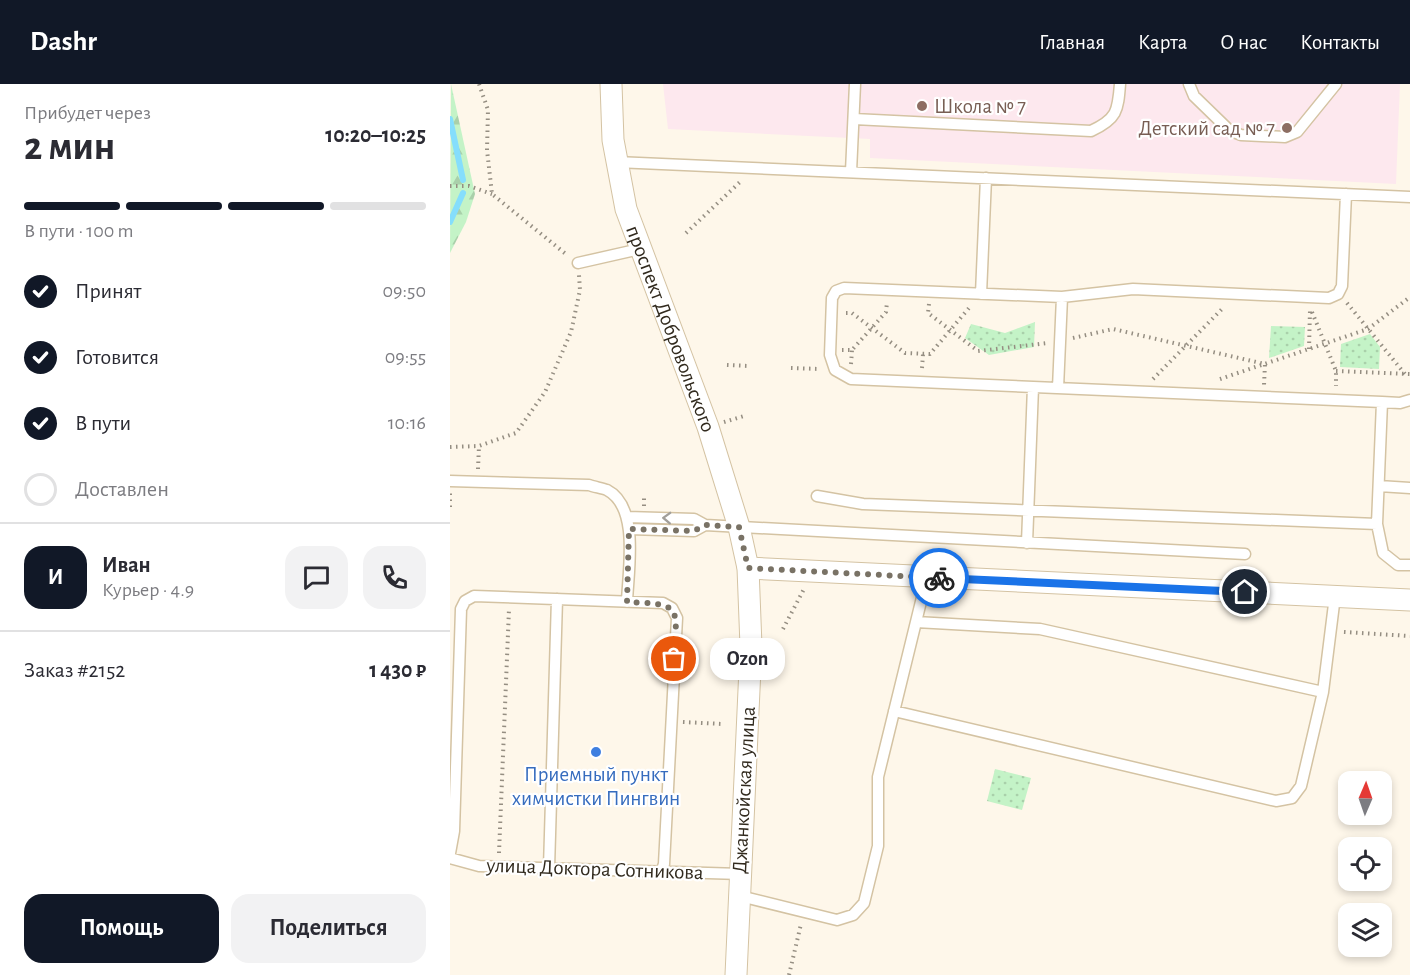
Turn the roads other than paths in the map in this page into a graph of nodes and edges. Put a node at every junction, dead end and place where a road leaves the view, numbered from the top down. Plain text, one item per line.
1 (611, 84) edge
2 (855, 84) edge
3 (1120, 84) edge
4 (1189, 84) edge
5 (1336, 84) edge
6 (854, 119) junction
7 (616, 162) junction
8 (851, 172) junction
9 (986, 178) junction
10 (1346, 194) junction
11 (1410, 197) edge
12 (640, 249) junction
13 (578, 263) road end
14 (981, 294) junction
15 (1062, 297) junction
16 (1034, 387) junction
17 (1058, 388) junction
18 (1410, 400) edge
19 (1382, 402) junction
20 (450, 481) edge
21 (1379, 486) junction
22 (1410, 488) edge
23 (817, 496) dead end
24 (1028, 510) junction
25 (627, 517) junction
26 (1377, 524) junction
27 (705, 525) junction
28 (739, 527) junction
29 (629, 529) junction
30 (1027, 543) junction
31 (1245, 554) dead end
32 (1410, 565) edge
33 (748, 568) junction
34 (927, 577) junction
35 (1335, 596) junction
36 (557, 599) junction
37 (1410, 600) edge
38 (627, 602) junction
39 (916, 622) junction
40 (1323, 692) junction
41 (894, 711) junction
42 (450, 856) edge
43 (549, 868) junction
44 (661, 872) junction
45 (741, 874) junction
46 (740, 896) junction
47 (736, 975) edge

1 - 7 street, проспект Добровольского
2 - 6 lane
3 - 6 lane
4 - 5 lane
6 - 8 lane
7 - 8 lane
7 - 12 street, проспект Добровольского
8 - 9 lane
9 - 10 lane
9 - 14 lane
10 - 11 lane
10 - 15 lane
12 - 13 lane
12 - 28 street, проспект Добровольского
14 - 15 lane
14 - 16 lane
15 - 17 lane
16 - 17 lane
16 - 24 lane
17 - 19 lane
18 - 19 lane
19 - 21 lane
20 - 25 lane
21 - 22 lane
21 - 26 lane
23 - 24 lane
24 - 26 lane
24 - 30 lane
27 -> 25 lane
25 - 29 lane
26 - 32 lane
27 - 28 lane
27 - 29 lane
28 - 30 lane
28 - 33 street, проспект Добровольского
29 - 38 lane
30 - 31 lane
33 - 34 street
33 - 45 street, Джанкойская улица
34 - 35 street
34 - 39 lane
35 - 37 street
35 - 40 lane
36 - 38 lane
36 - 42 lane
36 - 43 lane
38 - 44 lane
39 - 40 lane
39 - 41 lane
40 - 41 lane
41 - 46 lane
42 - 43 lane, улица Доктора Сотникова
43 - 44 lane, улица Доктора Сотникова
44 - 45 lane, улица Доктора Сотникова
45 - 46 street, Джанкойская улица
46 - 47 street, Джанкойская улица

